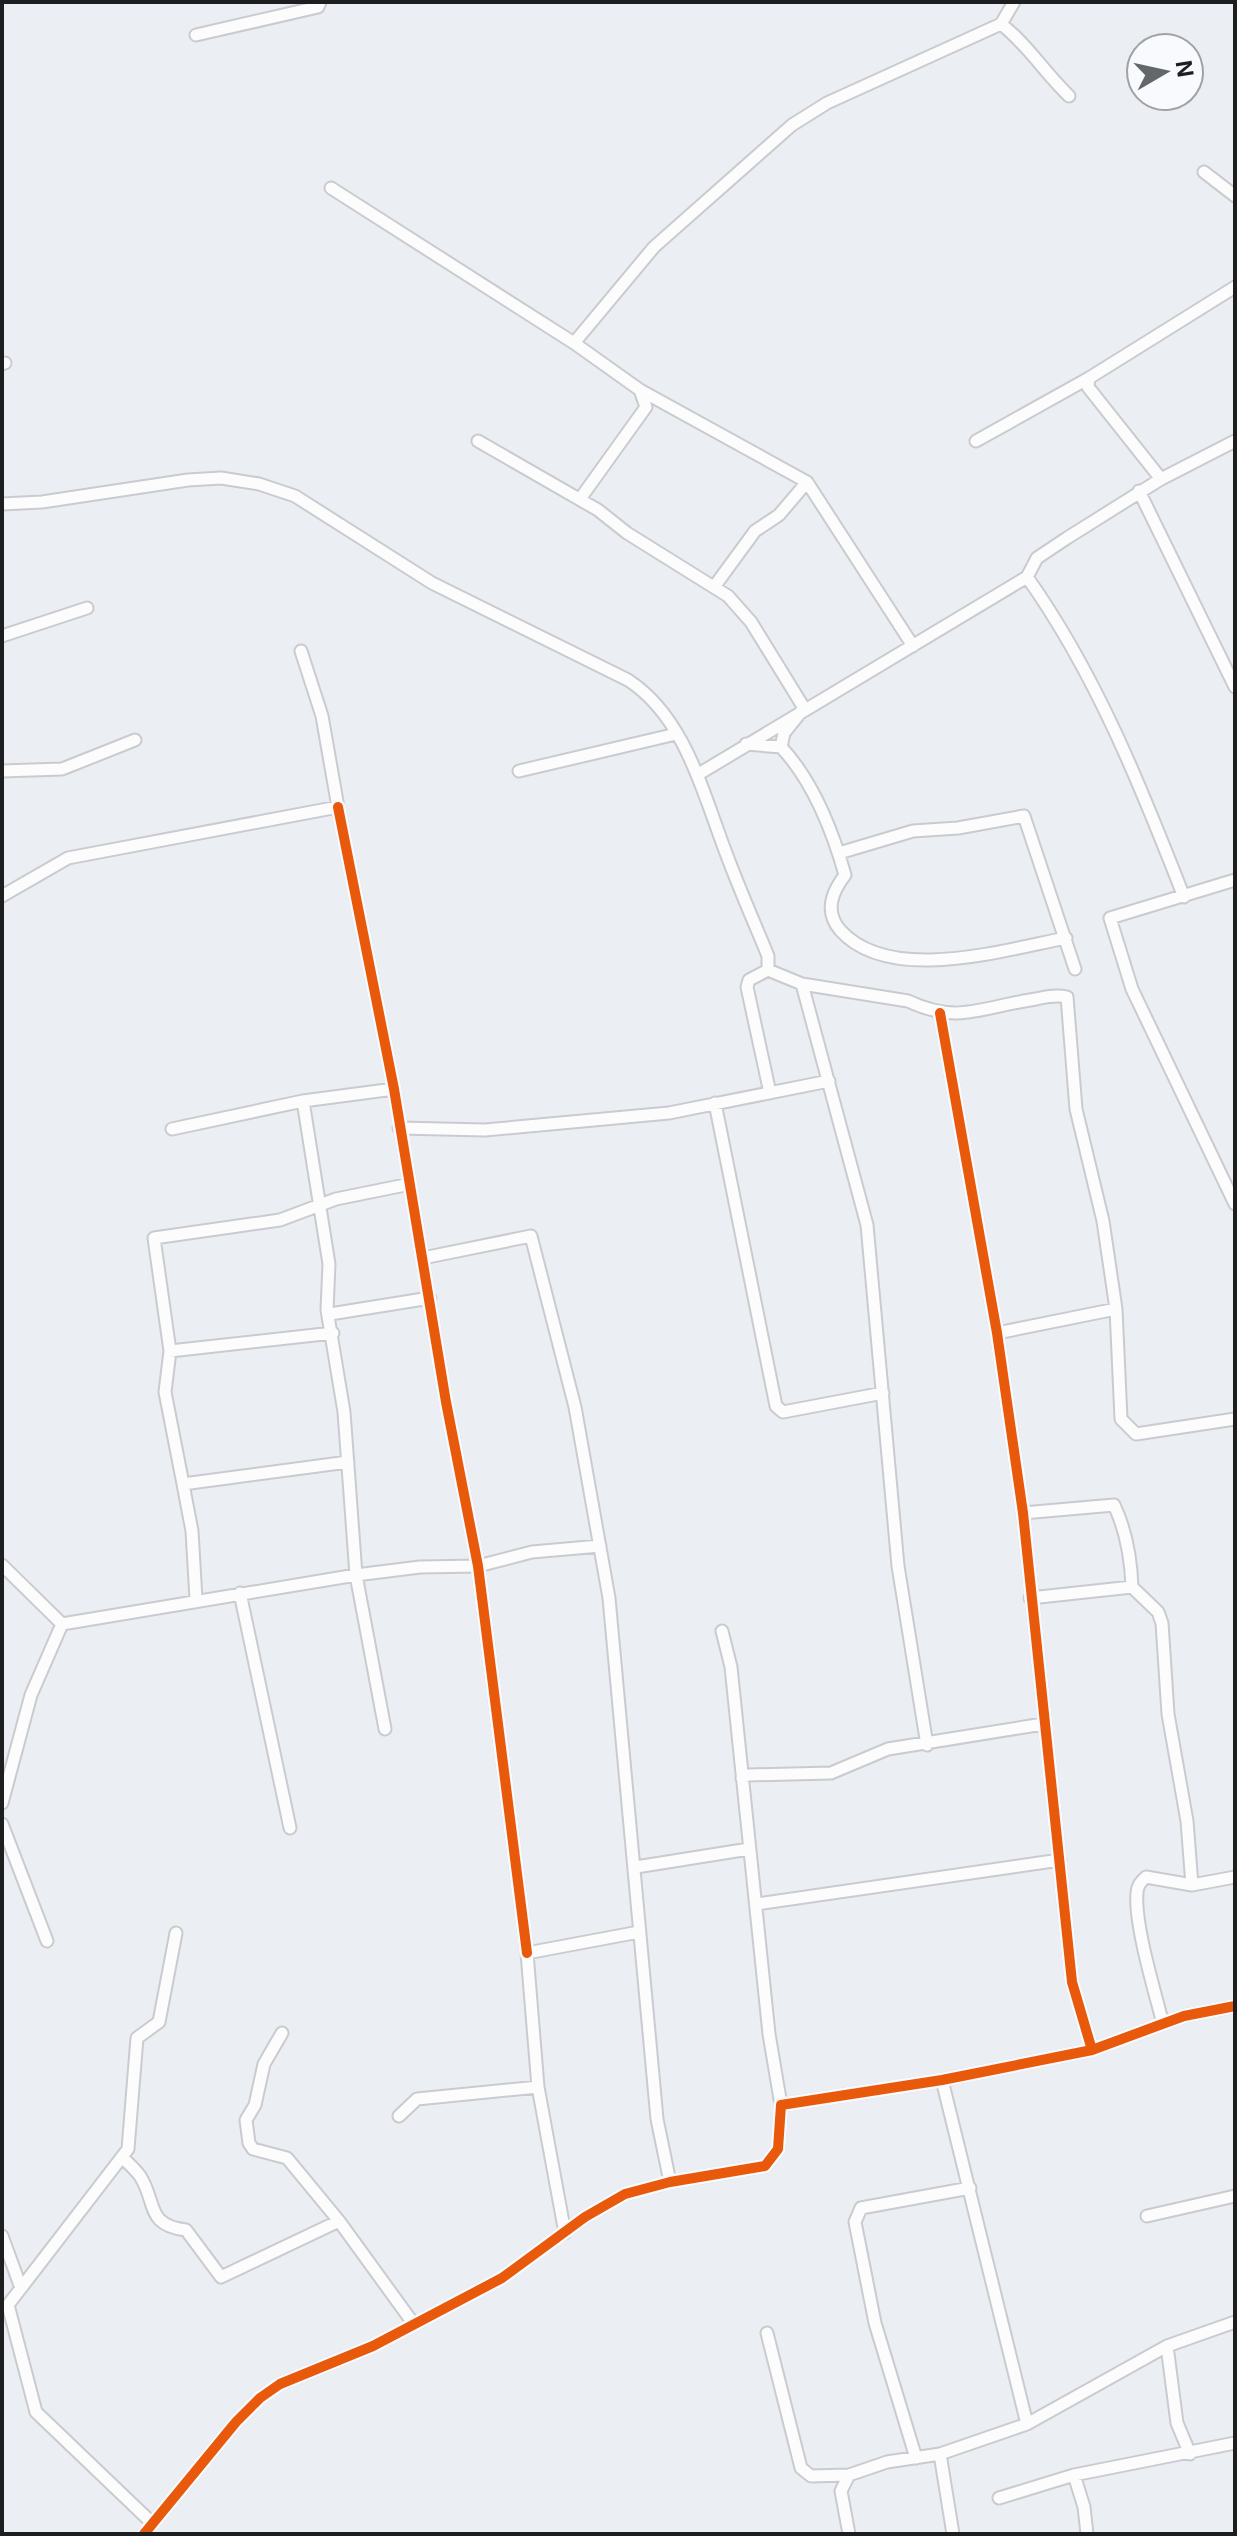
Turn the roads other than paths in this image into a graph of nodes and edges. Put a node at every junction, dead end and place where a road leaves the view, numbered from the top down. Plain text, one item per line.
1 (320, 2) edge
2 (1014, 2) edge
3 (1001, 24) junction
4 (196, 35) dead end
5 (1069, 96) dead end
6 (1204, 172) dead end
7 (331, 188) dead end
8 (1235, 196) edge
9 (1235, 287) edge
10 (574, 343) junction
11 (1089, 378) junction
12 (640, 390) junction
13 (478, 441) dead end
14 (976, 441) dead end
15 (1235, 441) edge
16 (1161, 479) junction
17 (807, 482) junction
18 (1139, 491) junction
19 (580, 499) junction
20 (2, 504) edge
21 (1027, 577) junction
22 (714, 587) junction
23 (87, 608) dead end
24 (2, 636) edge
25 (913, 646) junction
26 (301, 651) dead end
27 (1235, 687) edge
28 (804, 708) junction
29 (676, 734) junction
30 (135, 740) dead end
31 (745, 744) junction
32 (781, 747) junction
33 (2, 771) edge
34 (519, 771) dead end
35 (697, 775) junction
36 (338, 807) junction
37 (839, 853) junction
38 (1235, 880) edge
39 (2, 896) edge
40 (1184, 897) junction
41 (1066, 938) junction
42 (1075, 969) dead end
43 (768, 970) junction
44 (802, 984) junction
45 (940, 1013) junction
46 (829, 1081) junction
47 (394, 1089) junction
48 (770, 1093) junction
49 (303, 1101) junction
50 (715, 1103) junction
51 (399, 1128) junction
52 (172, 1129) dead end
53 (410, 1184) junction
54 (1235, 1204) edge
55 (318, 1208) junction
56 (423, 1258) junction
57 (430, 1298) junction
58 (1116, 1309) junction
59 (330, 1314) junction
60 (333, 1333) junction
61 (997, 1333) junction
62 (170, 1351) junction
63 (883, 1393) junction
64 (1235, 1419) edge
65 (348, 1462) junction
66 (183, 1484) junction
67 (1023, 1513) junction
68 (600, 1546) junction
69 (2, 1565) edge
70 (478, 1566) junction
71 (356, 1575) junction
72 (1132, 1587) junction
73 (240, 1593) junction
74 (1030, 1598) junction
75 (196, 1599) junction
76 (62, 1624) junction
77 (722, 1631) dead end
78 (1043, 1724) junction
79 (385, 1729) dead end
80 (927, 1745) junction
81 (742, 1778) junction
82 (2, 1803) edge
83 (2, 1824) edge
84 (290, 1828) dead end
85 (749, 1849) junction
86 (1060, 1860) junction
87 (636, 1867) junction
88 (1235, 1877) edge
89 (1192, 1885) junction
90 (757, 1904) junction
91 (639, 1932) junction
92 (176, 1933) dead end
93 (47, 1941) dead end
94 (527, 1953) junction
95 (1235, 2006) edge
96 (1163, 2024) junction
97 (282, 2033) dead end
98 (1092, 2050) junction
99 (942, 2080) junction
100 (538, 2087) junction
101 (781, 2105) junction
102 (399, 2116) dead end
103 (122, 2157) junction
104 (670, 2182) junction
105 (970, 2188) junction
106 (1235, 2196) edge
107 (1147, 2216) dead end
108 (339, 2221) junction
109 (565, 2233) junction
110 (2, 2236) edge
111 (21, 2288) junction
112 (1235, 2322) edge
113 (413, 2323) junction
114 (767, 2333) dead end
115 (1167, 2346) junction
116 (1027, 2424) junction
117 (1235, 2443) edge
118 (940, 2454) junction
119 (1190, 2454) junction
120 (916, 2458) junction
121 (849, 2475) junction
122 (1074, 2475) junction
123 (999, 2498) dead end
124 (152, 2523) junction
125 (144, 2534) edge
126 (849, 2534) edge
127 (953, 2534) edge
128 (1087, 2534) edge

1 - 4 street
2 - 3 street
3 - 5 street
3 - 10 street
6 - 8 street
7 - 10 street
9 - 11 street
10 - 12 street
11 - 14 street
11 - 16 street
12 - 17 street
12 - 19 street
13 - 19 street
15 - 16 street
16 - 18 street
17 - 22 street
17 - 25 street
18 - 21 street
18 - 27 street
19 - 22 street
20 - 29 street
21 - 25 street
21 - 40 street
22 - 28 street
23 - 24 street
25 - 28 street
26 - 36 street
28 - 31 street
28 - 32 street
29 - 34 street
29 - 35 street
30 - 33 street
31 - 32 street
31 - 35 street
32 - 37 street
35 - 43 street
36 - 39 street
36 - 47 street
37 - 41 street
37 - 41 street
38 - 40 street
40 - 54 street
41 - 42 street
43 - 44 street
43 - 48 street
44 - 45 street
44 - 46 street
45 - 58 street
45 - 61 street
46 - 48 street
46 - 63 street
47 - 49 street
47 - 51 street
48 - 50 street
49 - 52 street
49 - 55 street
50 - 51 street
50 - 63 street
51 - 53 street
53 - 55 street
53 - 56 street
55 - 59 street
55 - 62 street
56 - 57 street
56 - 68 street
57 - 59 street
57 - 70 street
58 - 61 street
58 - 64 street
59 - 60 street
60 - 62 street
60 - 65 street
61 - 67 street
62 - 66 street
63 - 80 street
65 - 66 street
65 - 71 street
66 - 75 street
67 - 72 street
67 - 74 street
68 - 70 street
68 - 87 street
69 - 76 street
70 - 71 street
70 - 94 street
71 - 73 street
71 - 79 street
72 - 74 street
72 - 89 street
73 - 75 street
73 - 84 street
74 - 78 street
75 - 76 street
76 - 82 street
77 - 81 street
78 - 80 street
78 - 86 street
80 - 81 street
81 - 85 street
83 - 93 street
85 - 87 street
85 - 90 street
86 - 90 street
86 - 98 street
87 - 91 street
88 - 89 street
89 - 96 street
90 - 101 street
91 - 94 street
91 - 104 street
92 - 103 street
94 - 100 street
95 - 96 street
96 - 98 street
97 - 108 street
98 - 99 street
99 - 101 street
99 - 105 street
100 - 102 street
100 - 109 street
101 - 104 street
103 - 108 street
103 - 111 street
104 - 109 street
105 - 116 street
105 - 120 street
106 - 107 street
108 - 113 street
109 - 113 street
110 - 111 street
111 - 124 street
112 - 115 street
113 - 124 street
114 - 121 street
115 - 116 street
115 - 119 street
116 - 118 street
117 - 119 street
118 - 120 street
118 - 127 street
119 - 122 street
120 - 121 street
121 - 126 street
122 - 123 street
122 - 128 street
124 - 125 street

